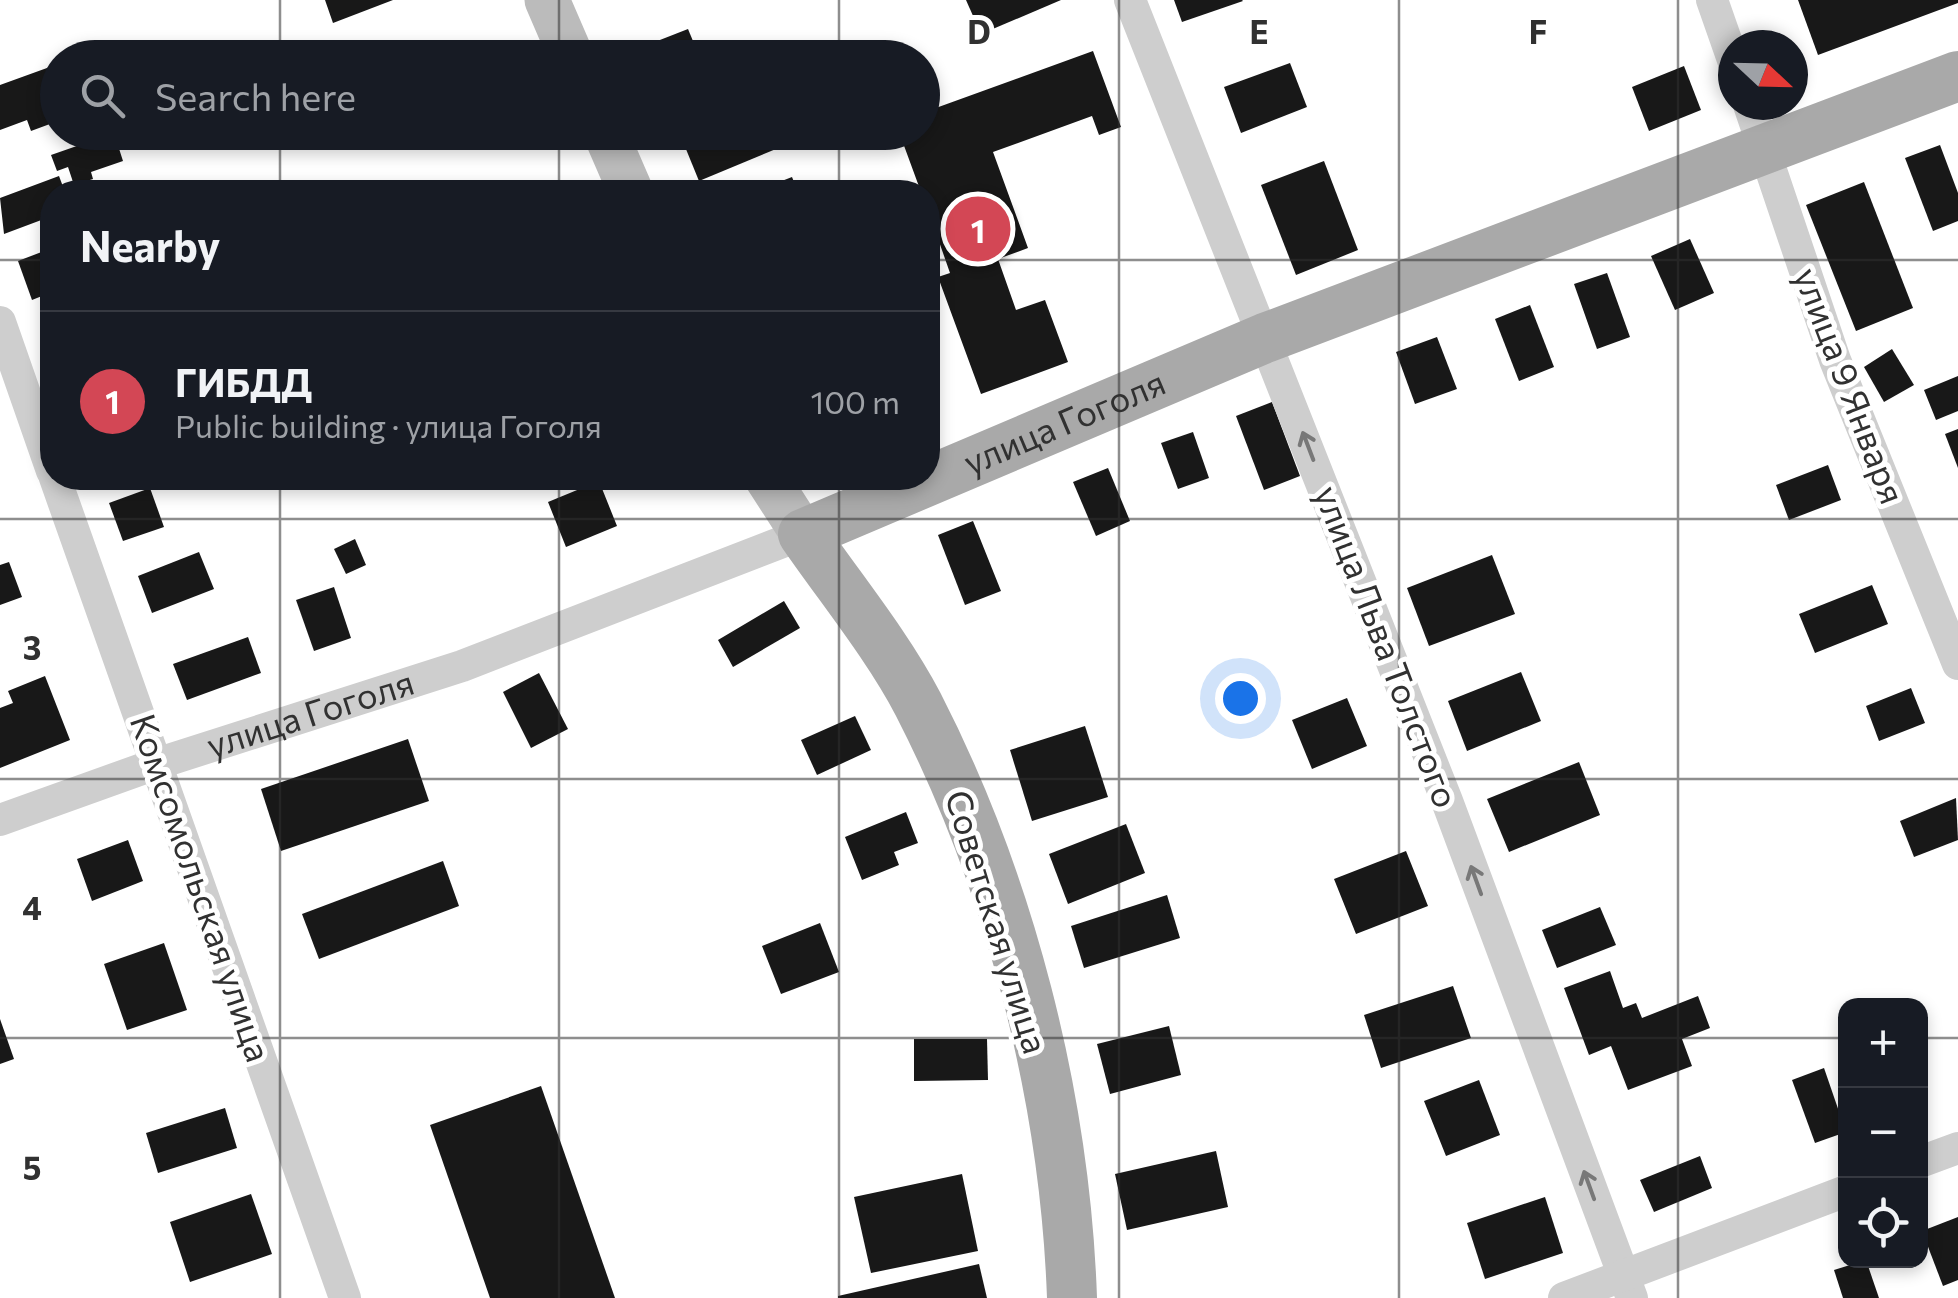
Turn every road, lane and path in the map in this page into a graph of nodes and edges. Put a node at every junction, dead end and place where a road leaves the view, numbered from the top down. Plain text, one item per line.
1 (547, 0) edge
2 (1130, 0) edge
3 (1712, 0) edge
4 (1722, 30) edge
5 (564, 40) edge
6 (1958, 76) edge
7 (1756, 126) edge
8 (613, 150) edge
9 (626, 180) edge
10 (0, 322) edge
11 (1265, 338) junction
12 (40, 435) edge
13 (940, 476) edge
14 (60, 490) edge
15 (775, 490) edge
16 (907, 490) edge
17 (803, 534) junction
18 (1958, 664) edge
19 (156, 764) junction
20 (0, 820) edge
21 (1958, 1148) edge
22 (1928, 1159) edge
23 (1838, 1195) edge
24 (1627, 1287) edge
25 (345, 1298) edge
26 (1072, 1298) edge
27 (1564, 1298) edge

1 - 5 main road
2 - 11 street, улица Льва Толстого
3 - 4 street
6 - 7 main road, улица Гоголя
7 - 11 main road, улица Гоголя
7 - 18 street, улица 9 Января
8 - 9 main road
10 - 12 street, Комсомольская улица
11 - 13 main road, улица Гоголя
24 -> 11 street, улица Льва Толстого
14 - 19 street, Комсомольская улица
15 - 17 main road, Советская улица
16 - 17 main road, улица Гоголя
17 - 19 street, улица Гоголя
17 - 26 main road, Советская улица
19 - 20 street, улица Гоголя
19 - 25 street, Комсомольская улица
21 - 22 street
23 - 24 street
24 - 27 street

